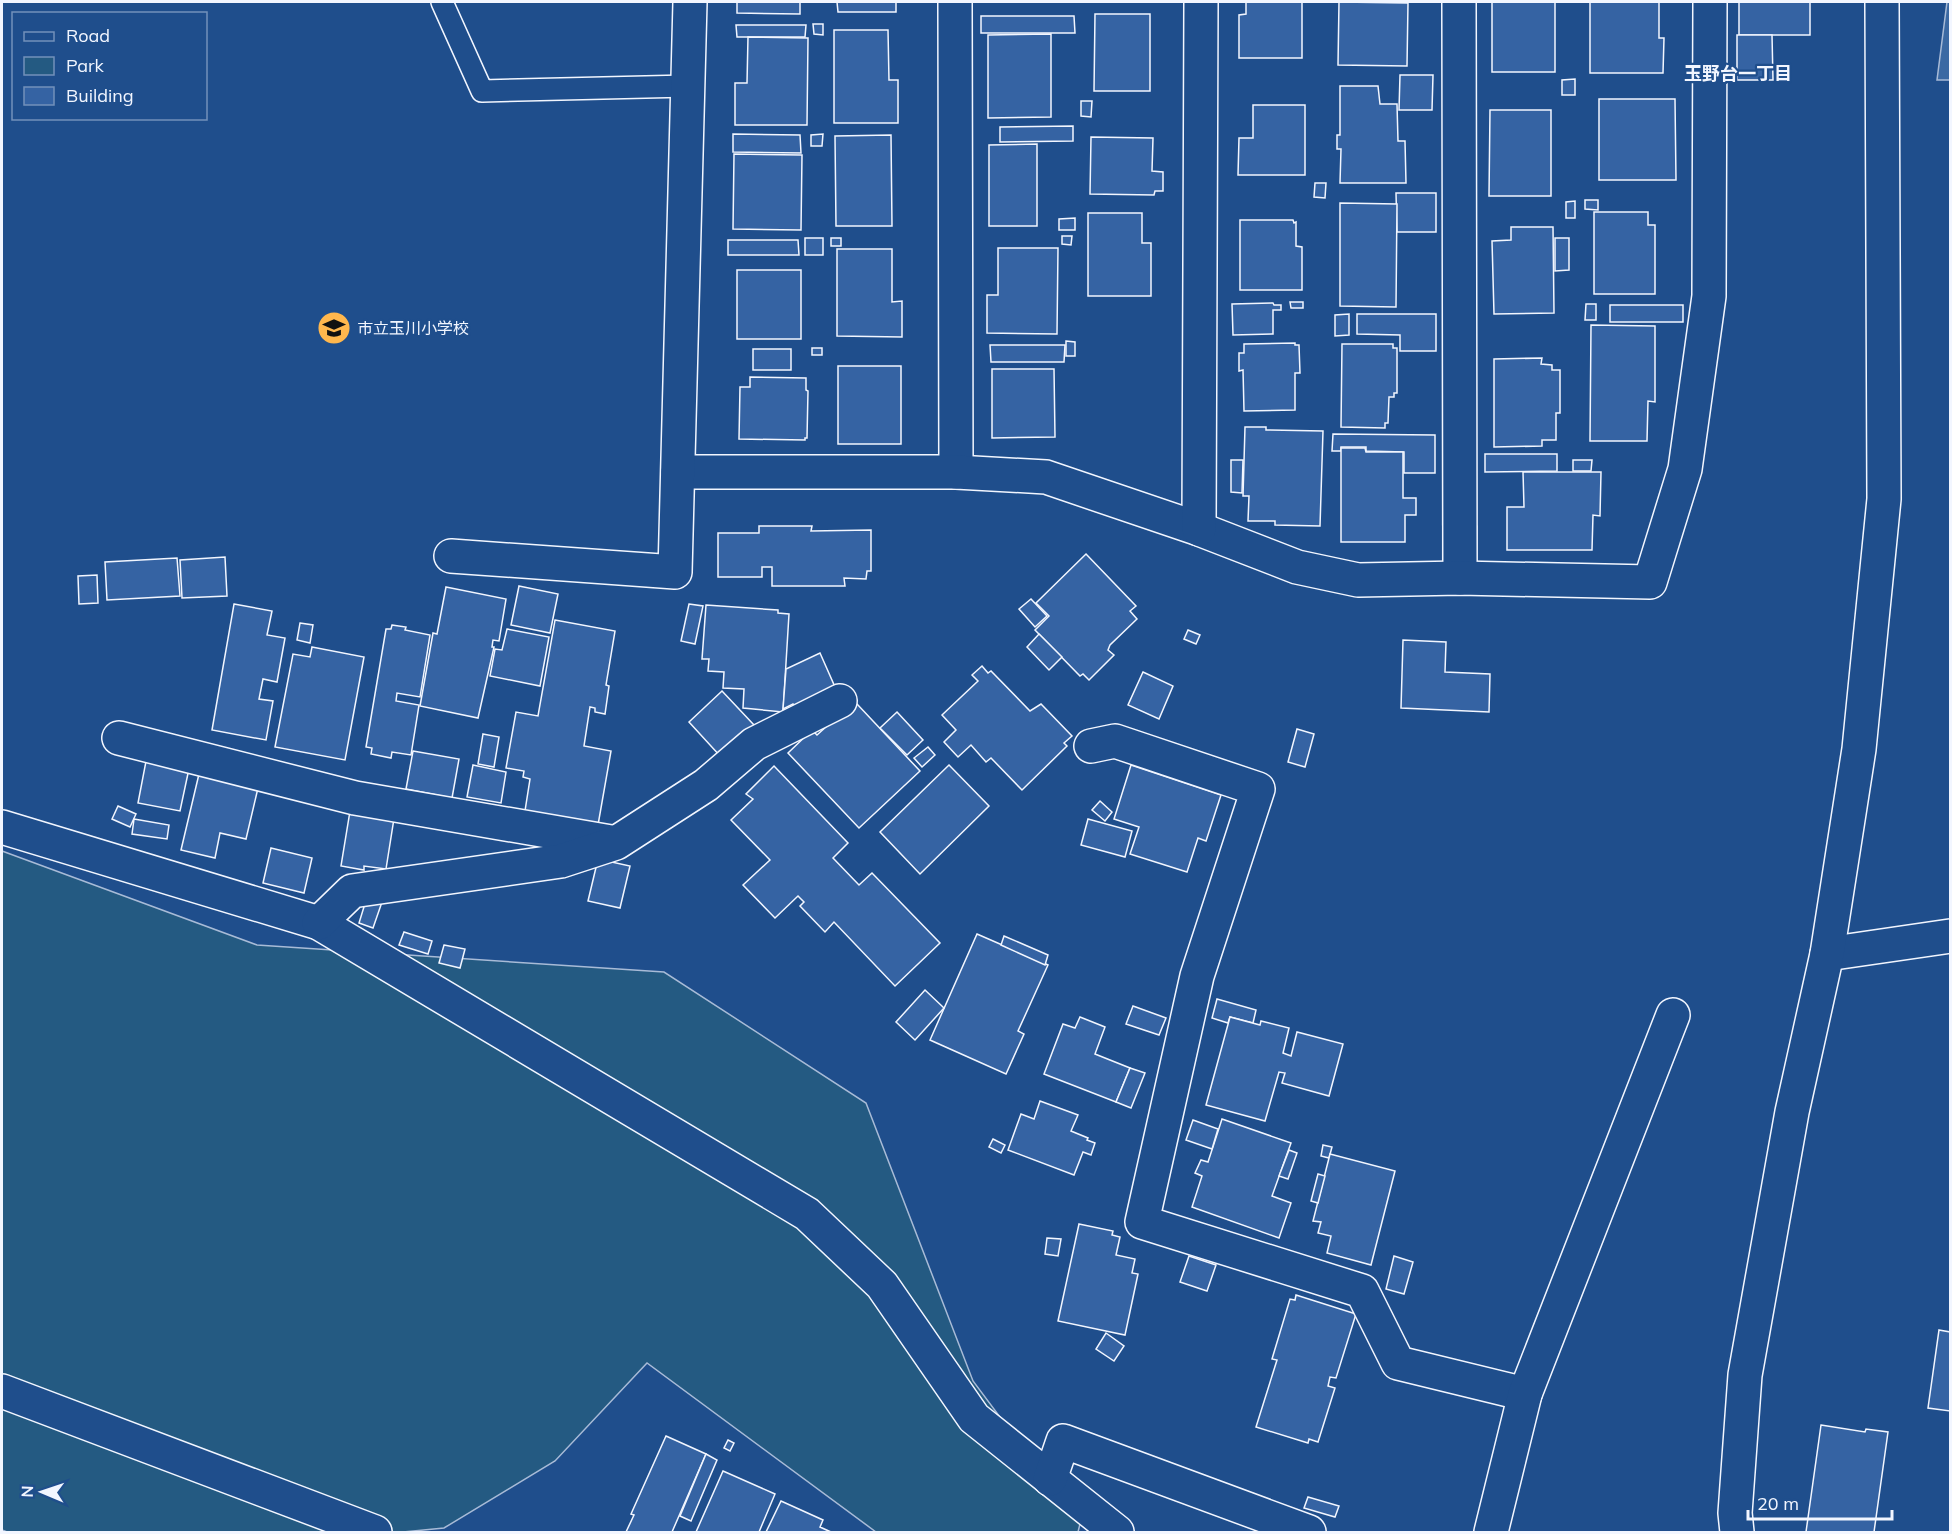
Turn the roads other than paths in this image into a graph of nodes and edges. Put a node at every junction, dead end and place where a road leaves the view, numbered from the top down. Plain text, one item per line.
1 (442, 2) edge
2 (690, 2) edge
3 (955, 2) edge
4 (1201, 2) edge
5 (1459, 2) edge
6 (1710, 2) edge
7 (1882, 2) edge
8 (688, 86) junction
9 (678, 472) junction
10 (956, 472) junction
11 (1199, 529) junction
12 (451, 556) dead end
13 (1460, 578) junction
14 (840, 701) dead end
15 (119, 738) dead end
16 (1091, 746) dead end
17 (2, 827) edge
18 (616, 843) junction
19 (319, 923) junction
20 (1950, 936) edge
21 (1827, 954) junction
22 (1673, 1015) dead end
23 (2, 1391) edge
24 (1525, 1394) junction
25 (1050, 1479) junction
26 (375, 1533) edge
27 (1117, 1533) edge
28 (1309, 1533) edge
29 (1491, 1533) edge
30 (1737, 1533) edge

1 - 8 lane
2 - 8 street
3 - 10 street
4 - 11 street
5 - 13 street
6 - 13 street
7 - 21 street
8 - 9 street
9 - 10 street
9 - 12 street
10 - 11 street
11 - 13 street
14 - 18 street
15 - 18 street
16 - 24 street
17 - 19 street
18 - 19 street
19 - 25 street
20 - 21 street
21 - 30 street
22 - 24 street
23 - 26 street
24 - 29 street
25 - 27 street
25 - 28 street

